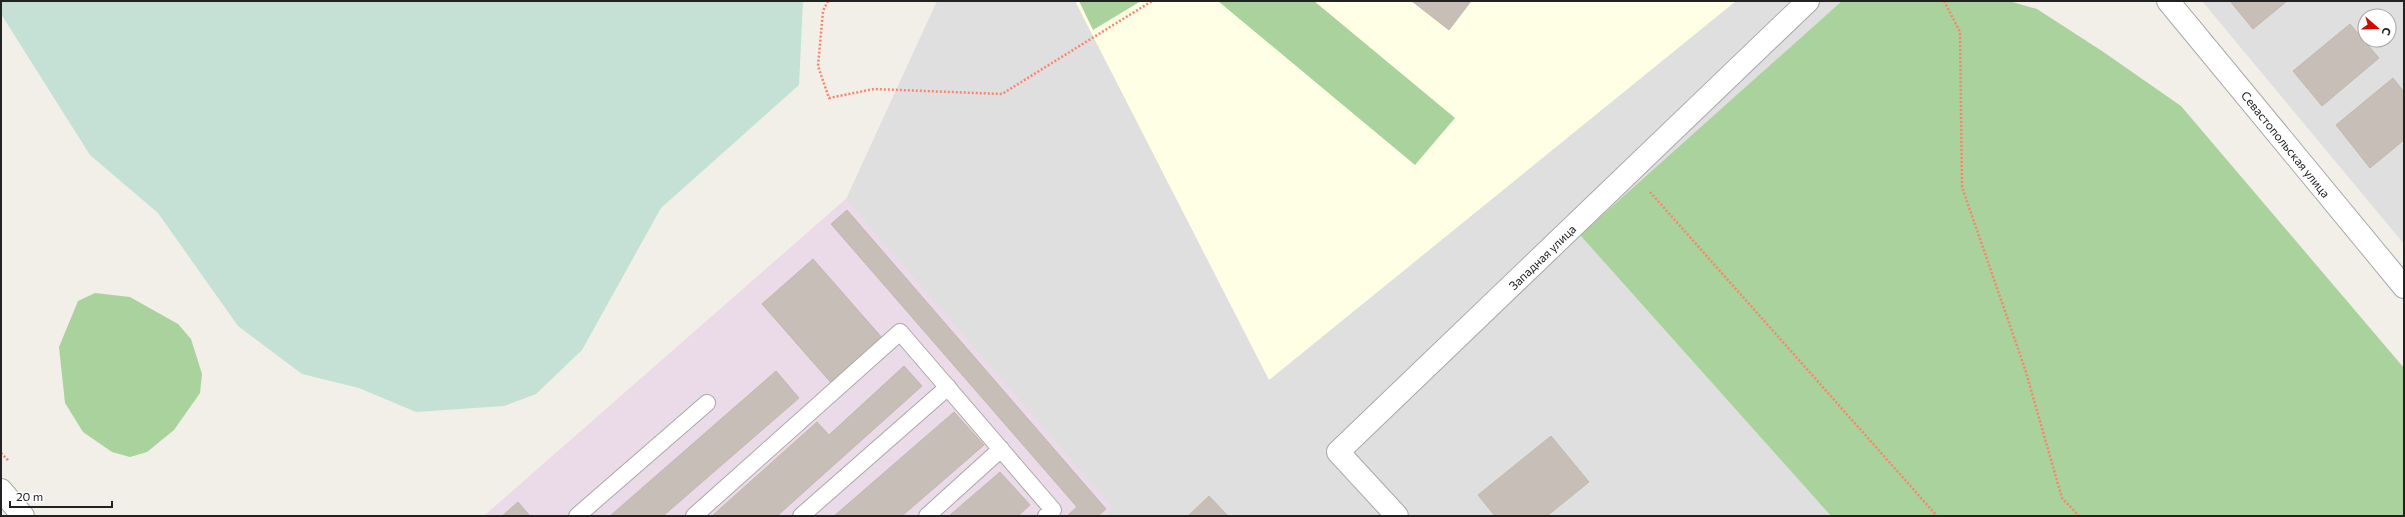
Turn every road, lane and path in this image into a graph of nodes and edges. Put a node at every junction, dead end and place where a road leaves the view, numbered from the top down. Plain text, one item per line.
1 (828, 1) edge
2 (1152, 1) edge
3 (1808, 1) edge
4 (1944, 1) edge
5 (2168, 1) edge
6 (1631, 171) junction
7 (2404, 287) edge
8 (948, 387) junction
9 (706, 403) dead end
10 (1001, 449) junction
11 (1, 490) edge
12 (22, 516) edge
13 (577, 516) edge
14 (694, 516) edge
15 (801, 516) edge
16 (927, 516) edge
17 (1046, 516) edge
18 (1397, 516) edge
19 (1937, 516) edge
20 (2079, 516) edge

1 - 2 path
3 - 6 street, Западная улица
4 - 20 path
5 - 7 street, Севастопольская улица
6 - 18 street, Западная улица
6 - 19 path
8 - 10 lane
8 - 14 lane
8 - 15 lane
9 - 13 lane
10 - 16 lane
10 - 17 lane
11 - 12 street

